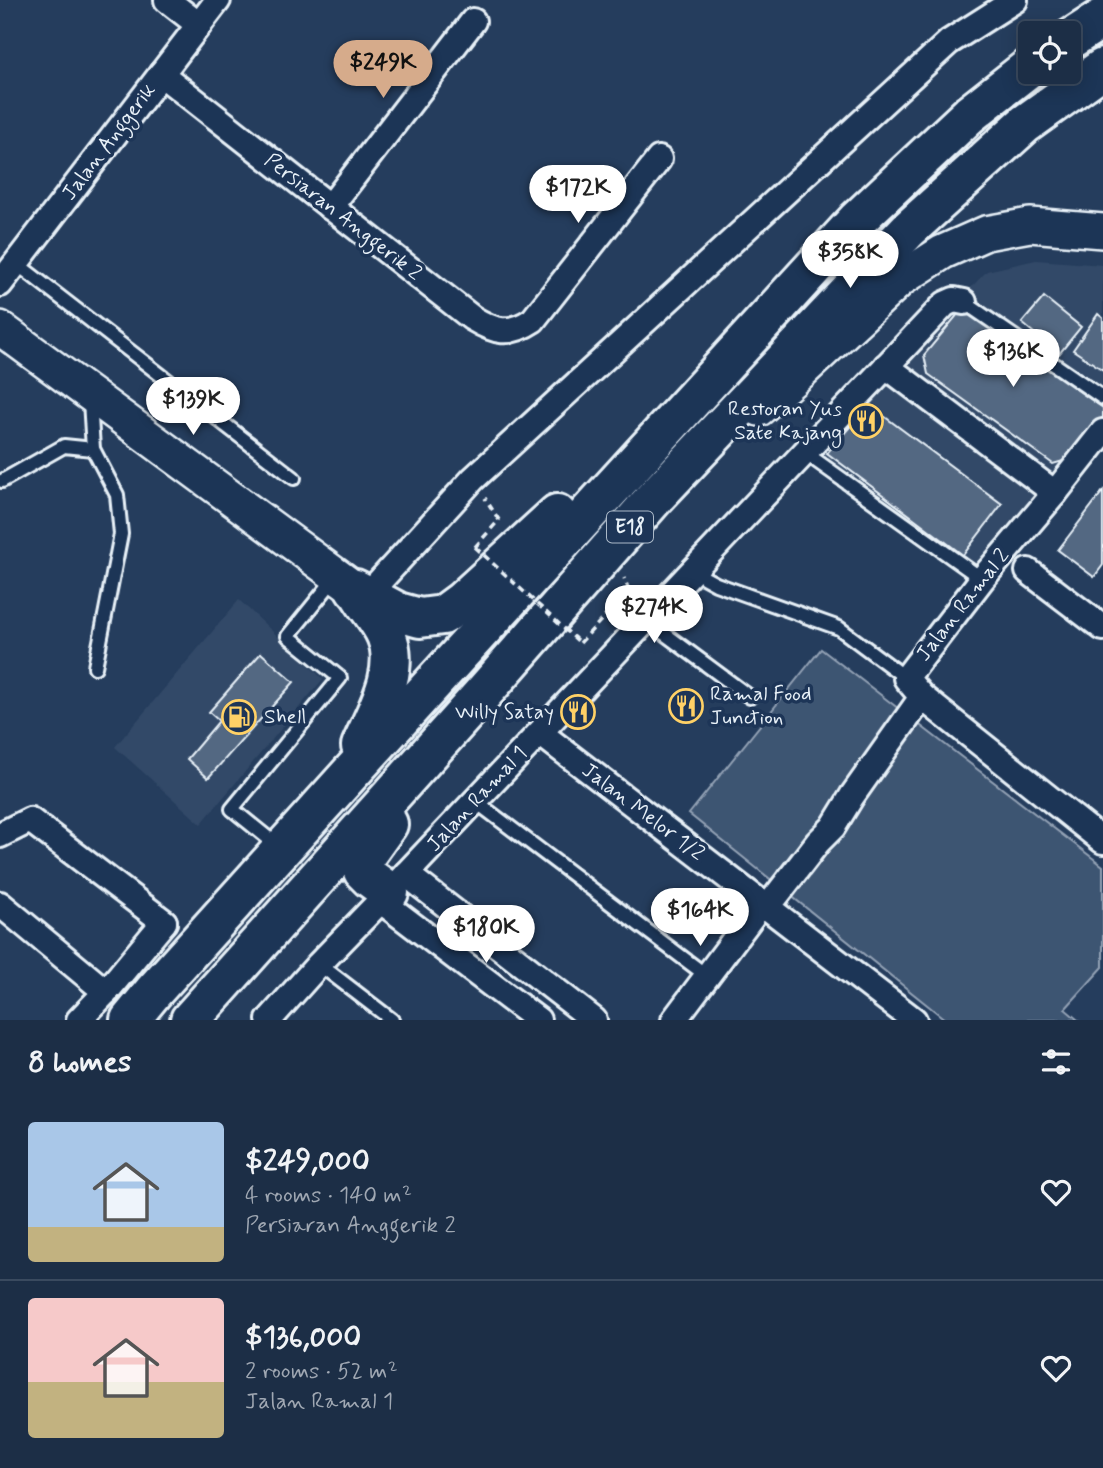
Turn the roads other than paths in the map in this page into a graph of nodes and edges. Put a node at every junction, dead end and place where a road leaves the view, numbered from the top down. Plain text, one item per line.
1 (167, 0) edge
2 (218, 0) edge
3 (1015, 0) edge
4 (1103, 18) edge
5 (473, 21) dead end
6 (199, 24) junction
7 (1081, 32) edge
8 (1103, 68) edge
9 (161, 74) junction
10 (1018, 76) edge
11 (659, 159) dead end
12 (330, 208) junction
13 (1103, 231) edge
14 (16, 263) junction
15 (0, 284) edge
16 (964, 302) joint
17 (6, 337) edge
18 (744, 342) junction
19 (886, 366) junction
20 (89, 394) junction
21 (1103, 398) edge
22 (1103, 432) edge
23 (93, 449) junction
24 (804, 452) junction
25 (294, 478) dead end
26 (2, 481) edge
27 (1055, 493) junction
28 (656, 496) junction
29 (694, 569) junction
30 (1028, 571) dead end
31 (982, 579) junction
32 (353, 587) junction
33 (646, 620) junction
34 (1103, 628) edge
35 (95, 667) dead end
36 (906, 678) junction
37 (484, 692) junction
38 (750, 697) dead end
39 (922, 697) junction
40 (540, 733) junction
41 (348, 776) junction
42 (475, 801) junction
43 (0, 835) edge
44 (1103, 841) edge
45 (282, 849) junction
46 (392, 889) junction
47 (0, 904) edge
48 (765, 906) junction
49 (164, 922) junction
50 (212, 927) junction
51 (319, 964) junction
52 (707, 976) junction
53 (124, 1006) edge
54 (903, 1017) edge
55 (79, 1020) edge
56 (190, 1020) edge
57 (196, 1020) edge
58 (269, 1020) edge
59 (392, 1020) edge
60 (538, 1020) edge
61 (594, 1020) edge
62 (674, 1020) edge

1 - 6 street
2 - 6 street, Jalan Anggerik
3 - 32 street
4 - 7 highway
5 - 12 street
6 - 9 street, Jalan Anggerik
8 - 28 highway, E18
9 - 12 street, Persiaran Anggerik 2
9 - 14 street, Jalan Anggerik
10 - 18 highway, E18
11 - 12 street, Persiaran Anggerik 2
13 - 28 street
14 - 15 street, Jalan Anggerik
14 - 25 lane
16 - 19 street, Jalan Ramal 1
16 - 21 lane
17 - 20 street
18 - 32 highway
18 - 41 highway, E18
19 - 24 street, Jalan Ramal 1
19 - 27 street
20 - 23 lane
20 - 32 street
22 - 27 street, Jalan Ramal 2
23 - 26 lane
23 - 35 lane
24 - 29 street, Jalan Ramal 1
24 - 31 lane
27 - 31 street, Jalan Ramal 2
28 - 37 highway, E18
29 - 33 street, Jalan Ramal 1
29 - 36 lane
30 - 34 street
31 - 36 street, Jalan Ramal 2
32 - 41 highway
32 - 45 lane
33 - 38 lane
33 - 40 street, Jalan Ramal 1
36 - 39 street, Jalan Ramal 2
37 - 46 highway
37 - 56 highway, E18
39 - 44 street, Jalan Ramal 2
39 - 48 street
40 - 42 street, Jalan Ramal 1
40 - 48 street, Jalan Melor 1/2
41 - 45 highway, E18
42 - 46 street, Jalan Ramal 1
42 - 52 lane
43 - 49 street
45 - 50 highway, E18
46 - 51 street, Jalan Ramal 1
46 - 57 highway
46 - 60 street
46 - 61 street
47 - 53 street
48 - 52 street
48 - 54 street, Jalan Melor 1/2
49 - 50 street
49 - 53 street
50 - 53 highway, E18
51 - 58 street, Jalan Ramal 1
51 - 59 lane
52 - 62 street
53 - 55 street

